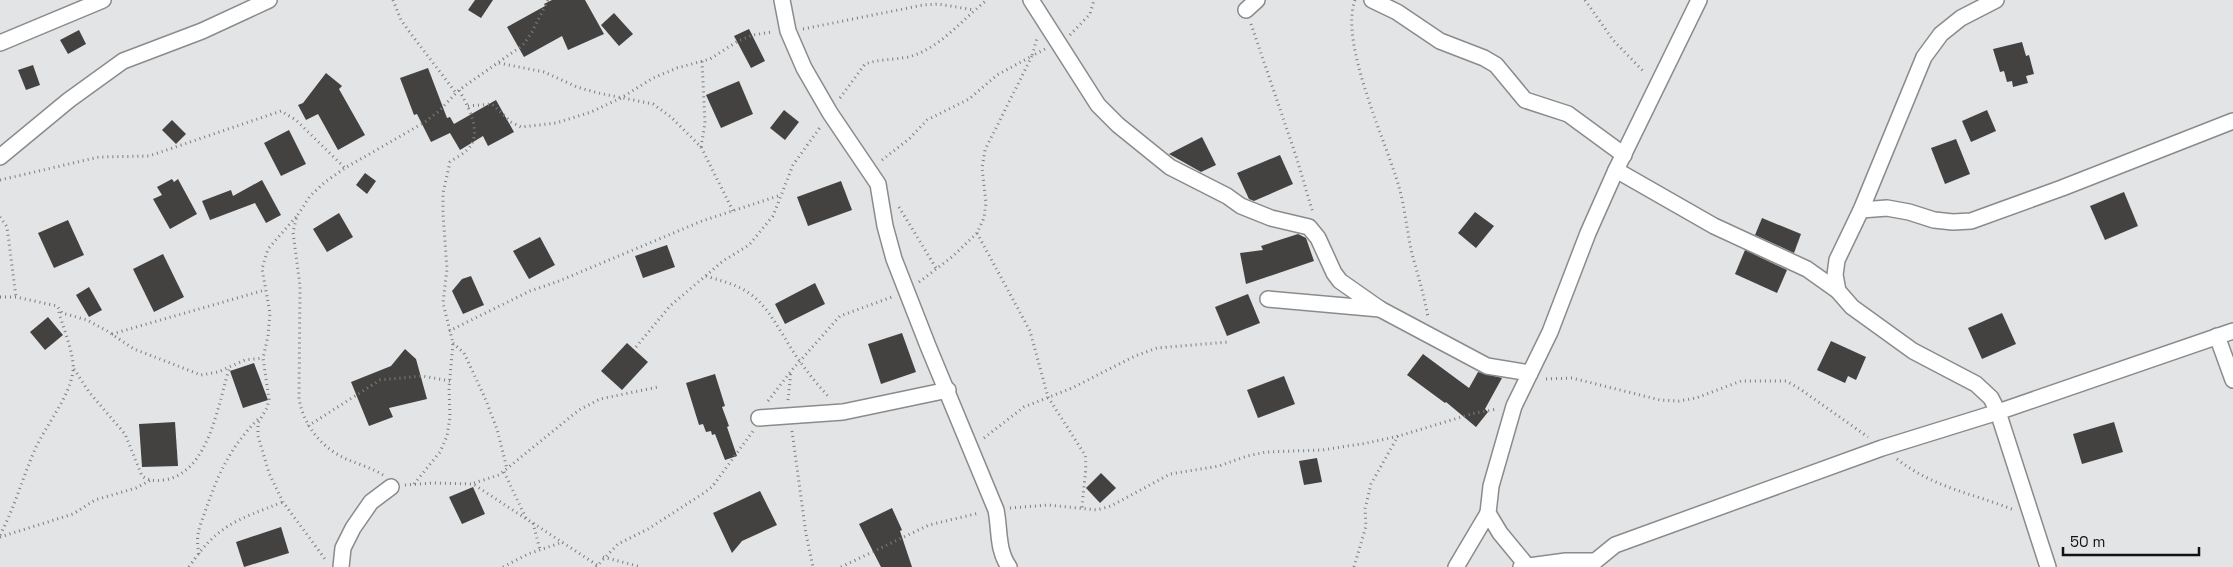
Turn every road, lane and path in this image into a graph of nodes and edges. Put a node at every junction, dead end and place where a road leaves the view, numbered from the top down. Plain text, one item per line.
1 (103, 0) edge
2 (269, 0) edge
3 (394, 0) edge
4 (548, 0) edge
5 (782, 0) edge
6 (987, 0) edge
7 (1031, 0) edge
8 (1094, 0) edge
9 (1355, 0) edge
10 (1372, 0) edge
11 (1585, 0) edge
12 (1699, 0) edge
13 (1996, 0) edge
14 (1249, 3) edge
15 (974, 10) junction
16 (788, 31) junction
17 (1059, 42) junction
18 (0, 43) edge
19 (1032, 56) junction
20 (702, 61) junction
21 (500, 63) junction
22 (1658, 86) junction
23 (458, 92) junction
24 (621, 98) junction
25 (468, 106) junction
26 (830, 113) junction
27 (2233, 121) edge
28 (701, 147) junction
29 (1624, 155) junction
30 (0, 157) edge
31 (345, 168) junction
32 (868, 169) junction
33 (1616, 170) junction
34 (0, 180) edge
35 (782, 194) junction
36 (898, 206) dead end
37 (1861, 210) junction
38 (733, 211) junction
39 (297, 216) junction
40 (0, 217) edge
41 (1313, 231) junction
42 (977, 233) junction
43 (936, 268) junction
44 (705, 276) junction
45 (265, 290) junction
46 (907, 291) junction
47 (1838, 291) junction
48 (0, 297) edge
49 (16, 297) junction
50 (1268, 299) dead end
51 (57, 306) junction
52 (1380, 309) junction
53 (449, 330) junction
54 (2233, 331) edge
55 (112, 334) junction
56 (1431, 335) junction
57 (2217, 336) junction
58 (1228, 342) dead end
59 (452, 343) junction
60 (636, 347) dead end
61 (263, 358) junction
62 (230, 366) junction
63 (74, 369) junction
64 (791, 370) dead end
65 (1530, 374) junction
66 (2233, 380) edge
67 (450, 381) junction
68 (658, 387) dead end
69 (948, 390) junction
70 (1048, 397) junction
71 (1514, 406) junction
72 (843, 412) junction
73 (1998, 412) junction
74 (262, 416) junction
75 (790, 417) junction
76 (759, 418) dead end
77 (308, 426) junction
78 (1399, 436) junction
79 (971, 448) junction
80 (1882, 448) junction
81 (506, 470) junction
82 (152, 480) junction
83 (388, 482) junction
84 (414, 484) junction
85 (473, 484) junction
86 (283, 502) junction
87 (996, 510) junction
88 (1082, 510) junction
89 (1488, 513) junction
90 (2030, 517) junction
91 (526, 519) junction
92 (533, 523) junction
93 (0, 536) edge
94 (564, 542) junction
95 (540, 550) junction
96 (199, 554) junction
97 (603, 557) dead end
98 (326, 560) dead end
99 (1592, 564) edge
100 (597, 565) dead end
101 (1525, 566) edge
102 (189, 567) edge
103 (341, 567) edge
104 (503, 567) edge
105 (641, 567) edge
106 (813, 567) edge
107 (841, 567) edge
108 (1009, 567) edge
109 (1354, 567) edge
110 (1456, 567) edge
111 (2048, 567) edge

1 - 18 street
2 - 30 street
3 - 23 path
4 - 21 path
5 - 16 street
6 - 15 path
7 - 17 street
8 - 17 path
9 - 56 path
10 - 29 street
11 - 22 path
12 - 22 street
13 - 37 street
14 - 41 path
15 - 16 path
15 - 26 path
16 - 20 path
16 - 26 street
17 - 19 path
17 - 41 street
19 - 32 path
19 - 42 path
20 - 24 path
20 - 28 path
21 - 23 path
21 - 24 path
22 - 29 street
23 - 25 path
23 - 31 path
24 - 25 path
24 - 28 path
25 - 53 path
26 - 32 street
26 - 35 path
27 - 37 street
28 - 38 path
29 - 33 street
31 - 34 path
31 - 39 path
32 - 46 street
33 - 47 street
33 - 65 street
35 - 38 path
35 - 44 path
36 - 43 path
37 - 47 street
38 - 53 path
39 - 45 path
39 - 77 path
40 - 49 path
41 - 52 street
42 - 43 path
42 - 70 path
43 - 46 path
44 - 60 path
44 - 72 path
45 - 55 path
45 - 61 path
46 - 69 street
47 - 73 street
48 - 49 path
49 - 51 path
50 - 52 street
51 - 55 path
51 - 63 path
52 - 56 street
53 - 59 path
54 - 57 street
55 - 62 path
56 - 65 street
57 - 66 street
57 - 73 street
58 - 70 path
59 - 67 path
59 - 81 path
61 - 62 path
61 - 74 path
62 - 82 path
63 - 82 path
63 - 93 path
64 - 75 path
65 - 71 street
65 - 80 path
67 - 77 path
67 - 84 path
68 - 81 path
69 - 72 street
69 - 79 street
70 - 79 path
70 - 88 path
71 - 78 path
71 - 89 street
72 - 75 street
73 - 80 street
73 - 90 street
74 - 86 path
74 - 96 path
75 - 76 street
75 - 106 path
77 - 83 path
78 - 88 path
78 - 109 path
79 - 87 street
80 - 90 path
80 - 99 street
81 - 85 path
81 - 91 path
82 - 93 path
83 - 84 path
83 - 103 street
84 - 85 path
85 - 91 path
86 - 96 path
86 - 98 path
87 - 88 path
87 - 107 path
87 - 108 street
89 - 101 street
89 - 110 street
90 - 111 street
91 - 92 path
92 - 94 path
92 - 95 path
94 - 95 path
94 - 100 path
95 - 104 path
96 - 102 path
97 - 105 path
99 - 101 street

